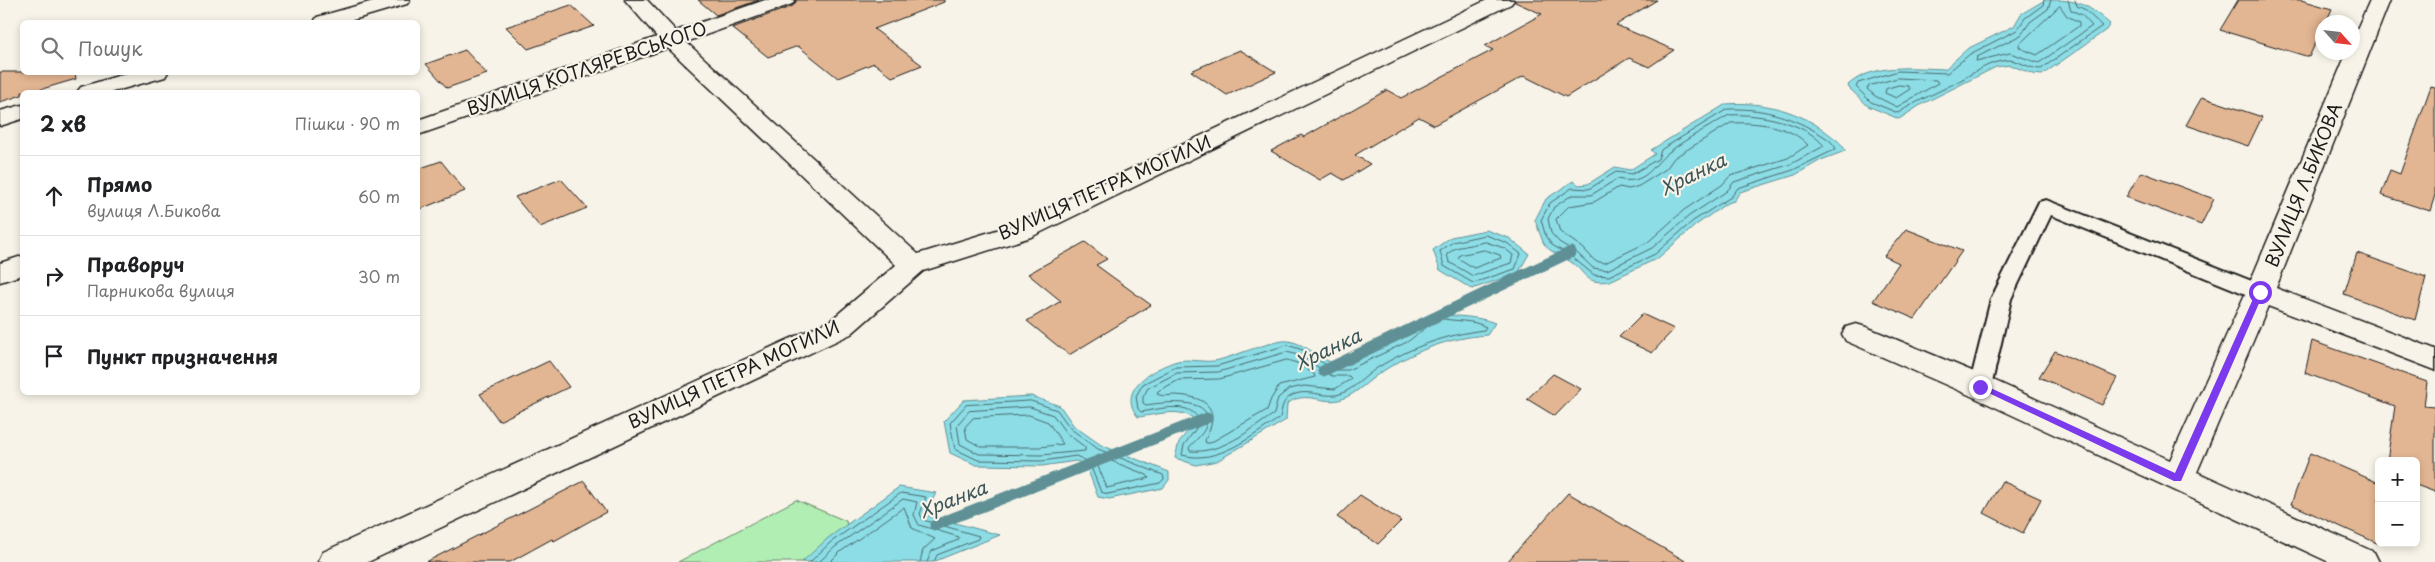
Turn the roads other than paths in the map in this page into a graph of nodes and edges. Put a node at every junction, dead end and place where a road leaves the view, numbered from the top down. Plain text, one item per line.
1 (400, 0) edge
2 (635, 0) edge
3 (785, 0) edge
4 (1504, 0) edge
5 (2380, 0) edge
6 (332, 20) edge
7 (672, 40) junction
8 (147, 75) edge
9 (97, 90) edge
10 (20, 113) edge
11 (0, 119) edge
12 (420, 127) edge
13 (913, 265) junction
14 (20, 266) edge
15 (0, 273) edge
16 (2260, 292) junction
17 (1856, 334) dead end
18 (2435, 360) edge
19 (1980, 387) junction
20 (2178, 478) junction
21 (335, 562) edge
22 (2362, 562) edge

1 - 6 street
2 - 7 street
3 - 7 street, ВУЛИЦЯ КОТЛЯРЕВСЬКОГО
4 - 13 street, ВУЛИЦЯ ПЕТРА МОГИЛИ
5 - 16 street, ВУЛИЦЯ Л.БИКОВА
7 - 12 street, ВУЛИЦЯ КОТЛЯРЕВСЬКОГО
7 - 13 street
8 - 9 street
10 - 11 street
13 - 21 street, ВУЛИЦЯ ПЕТРА МОГИЛИ
14 - 15 street
16 - 18 street
16 - 19 lane
16 - 20 street, ВУЛИЦЯ Л.БИКОВА
17 - 19 street
19 - 20 street
20 - 22 street

